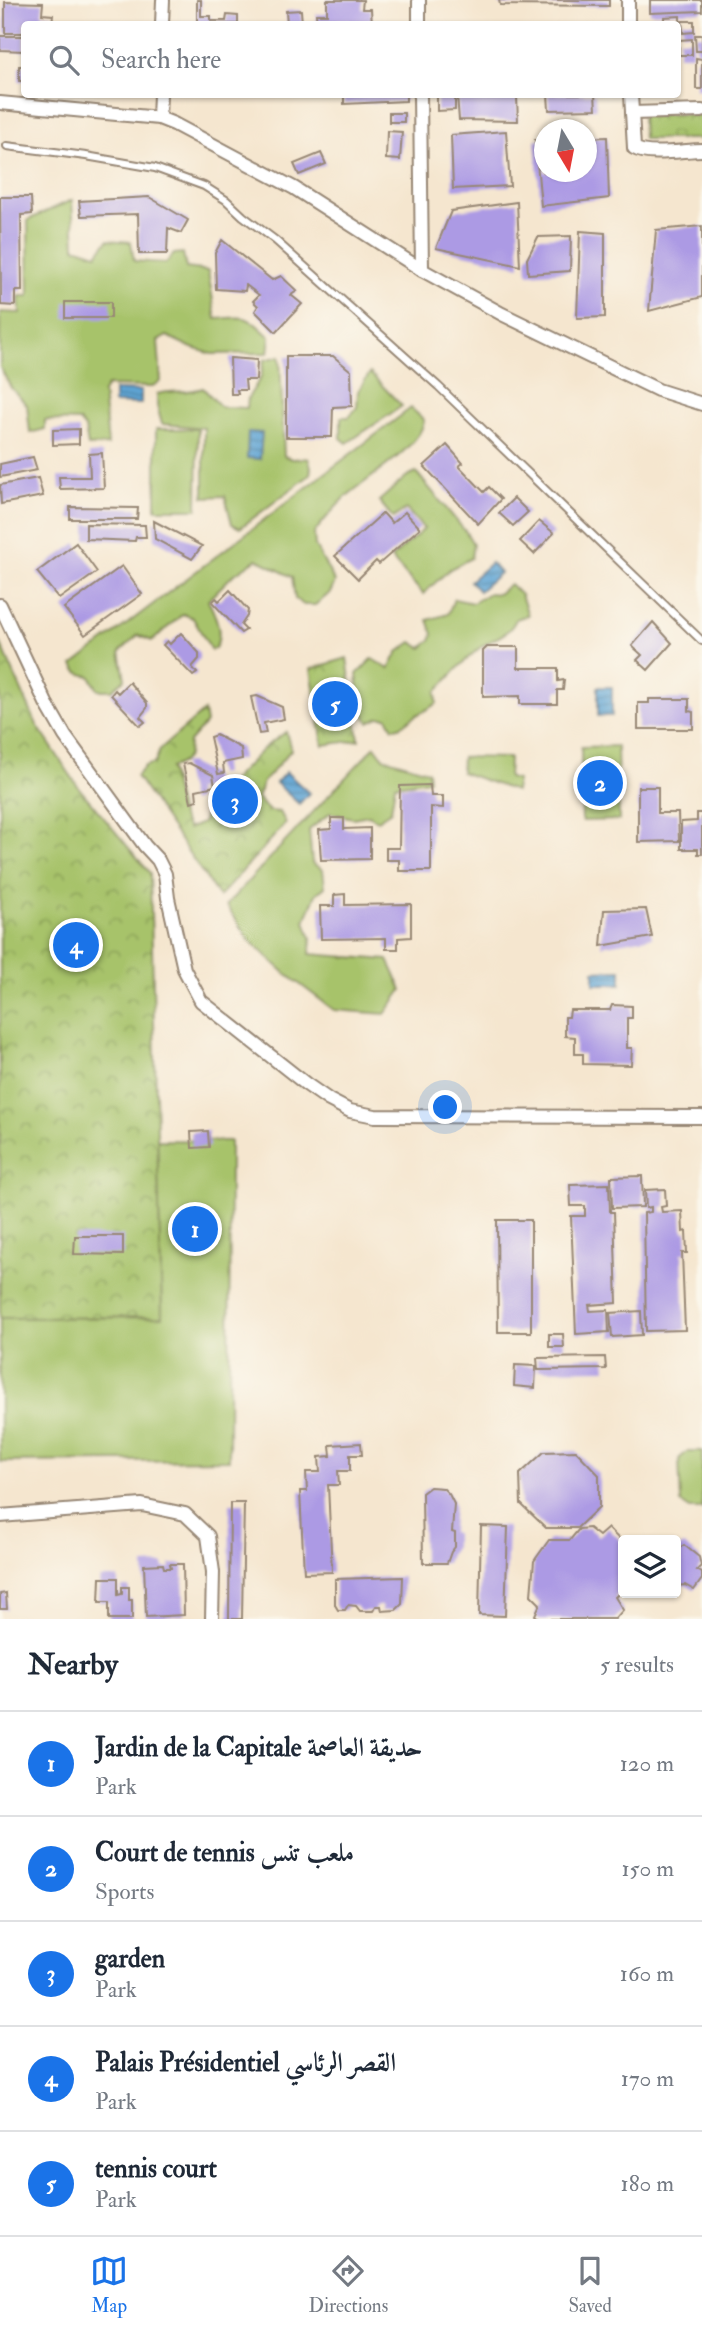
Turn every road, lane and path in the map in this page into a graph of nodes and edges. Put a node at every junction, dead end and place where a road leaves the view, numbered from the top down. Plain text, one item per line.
1 (163, 0) edge
2 (419, 0) edge
3 (628, 0) edge
4 (162, 21) edge
5 (419, 21) edge
6 (628, 21) edge
7 (160, 98) edge
8 (420, 98) edge
9 (631, 98) edge
10 (0, 103) edge
11 (702, 111) edge
12 (632, 113) junction
13 (159, 118) junction
14 (7, 146) dead end
15 (702, 150) edge
16 (422, 270) junction
17 (702, 404) edge
18 (0, 605) edge
19 (702, 641) edge
20 (702, 1117) edge
21 (0, 1516) edge
22 (212, 1619) edge

1 - 4 street
2 - 5 street
3 - 6 street
7 - 13 street
8 - 16 street
9 - 12 street
10 - 13 street
11 - 12 street
12 - 15 street
13 - 16 street
14 - 19 lane
16 - 17 street
18 - 20 street
21 - 22 street

